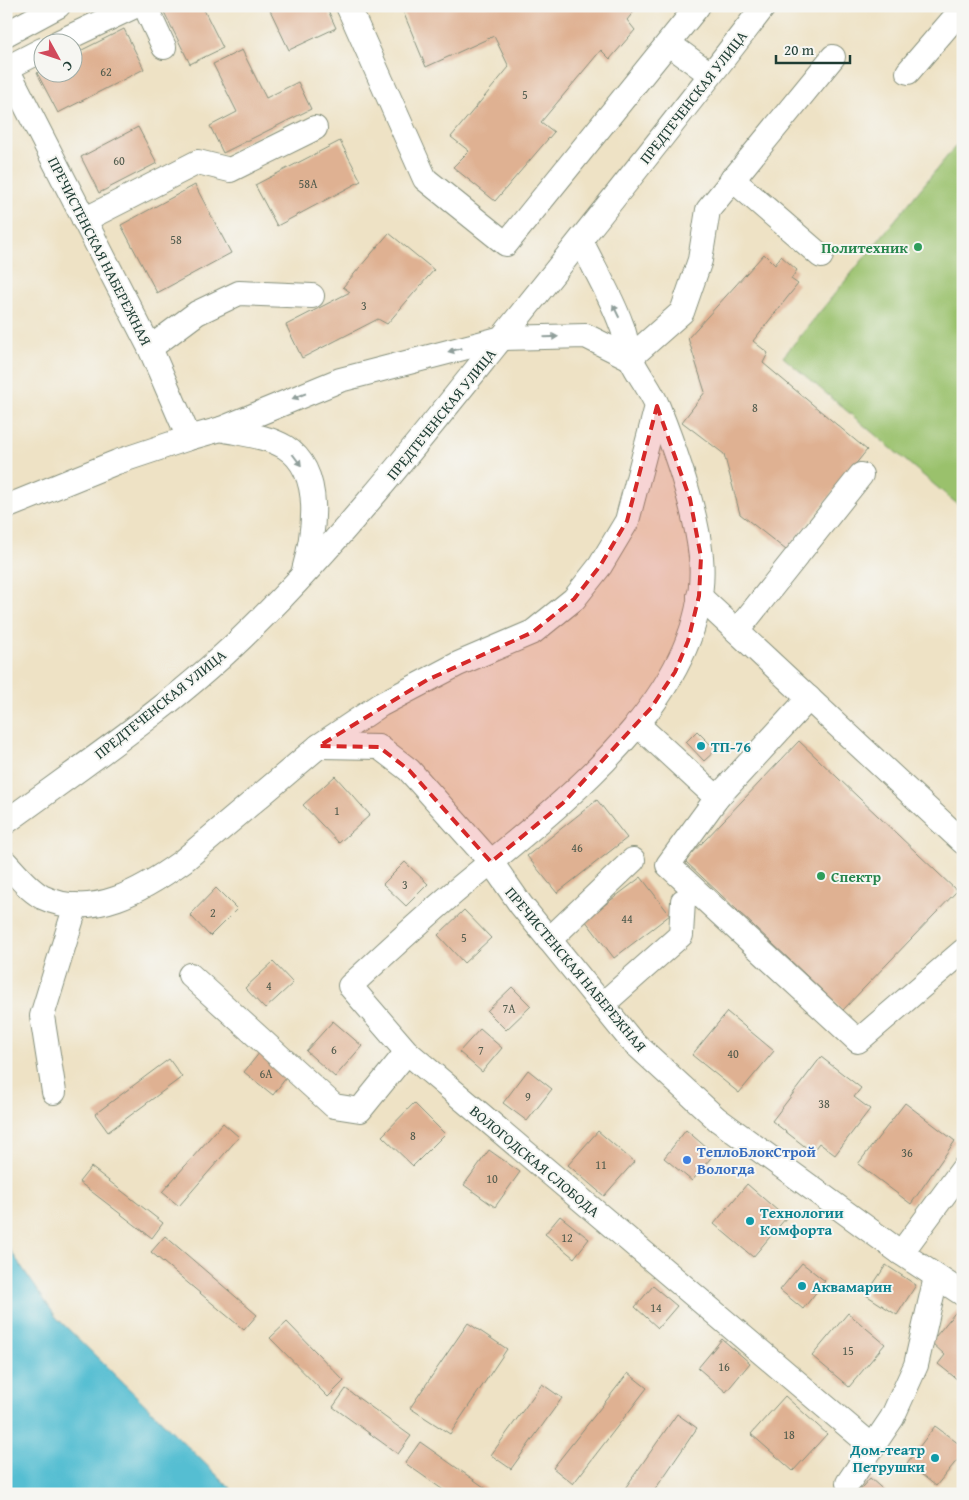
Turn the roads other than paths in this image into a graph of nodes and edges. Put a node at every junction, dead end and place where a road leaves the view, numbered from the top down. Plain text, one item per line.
1 (58, 6) edge
2 (135, 6) edge
3 (145, 6) edge
4 (698, 6) edge
5 (764, 6) edge
6 (350, 7) edge
7 (963, 8) edge
8 (80, 32) edge
9 (6, 34) edge
10 (669, 44) junction
11 (164, 47) dead end
12 (32, 55) edge
13 (833, 58) dead end
14 (6, 67) edge
15 (908, 72) dead end
16 (710, 74) junction
17 (316, 128) dead end
18 (732, 180) junction
19 (84, 220) junction
20 (581, 242) junction
21 (821, 256) dead end
22 (312, 296) dead end
23 (502, 338) junction
24 (150, 348) junction
25 (630, 358) junction
26 (657, 406) junction
27 (222, 429) junction
28 (188, 438) junction
29 (861, 475) dead end
30 (6, 506) edge
31 (302, 575) junction
32 (700, 596) junction
33 (737, 631) junction
34 (810, 698) junction
35 (637, 724) junction
36 (319, 746) junction
37 (717, 798) junction
38 (6, 822) edge
39 (963, 842) edge
40 (633, 860) dead end
41 (491, 862) junction
42 (6, 863) edge
43 (683, 901) dead end
44 (76, 905) junction
45 (549, 940) junction
46 (963, 951) edge
47 (190, 975) dead end
48 (602, 1005) junction
49 (407, 1052) junction
50 (54, 1092) dead end
51 (963, 1169) edge
52 (901, 1253) junction
53 (936, 1276) junction
54 (963, 1294) edge
55 (873, 1447) junction
56 (848, 1483) dead end

1 - 9 street
2 - 8 street
3 - 11 street
4 - 10 street
5 - 16 street, ПРЕДТЕЧЕНСКАЯ УЛИЦА
6 - 10 street
7 - 15 street
10 - 16 street
12 - 14 street
13 - 18 street
14 - 19 street, ПРЕЧИСТЕНСКАЯ НАБЕРЕЖНАЯ
16 - 20 street, ПРЕДТЕЧЕНСКАЯ УЛИЦА
17 - 19 street
18 - 21 street
18 - 25 street
19 - 24 street, ПРЕЧИСТЕНСКАЯ НАБЕРЕЖНАЯ
20 - 23 street, ПРЕДТЕЧЕНСКАЯ УЛИЦА
25 -> 20 street
22 - 24 street
23 -> 25 street
23 -> 27 street
23 - 31 street, ПРЕДТЕЧЕНСКАЯ УЛИЦА
24 - 28 street, ПРЕЧИСТЕНСКАЯ НАБЕРЕЖНАЯ
25 - 26 street
26 - 32 street
26 - 36 street
27 - 28 street
27 -> 31 street
28 - 30 street
29 - 33 street
31 - 38 street, ПРЕДТЕЧЕНСКАЯ УЛИЦА
32 - 33 street
32 - 35 street
33 - 34 street
34 - 37 street
34 - 39 street
35 - 37 street
35 - 41 street
36 - 41 street, ПРЕЧИСТЕНСКАЯ НАБЕРЕЖНАЯ
36 - 44 street
37 - 46 street
40 - 45 street
41 - 45 street, ПРЕЧИСТЕНСКАЯ НАБЕРЕЖНАЯ
41 - 49 street, ВОЛОГОДСКАЯ СЛОБОДА
42 - 44 street
43 - 48 street
44 - 50 street
45 - 48 street, ПРЕЧИСТЕНСКАЯ НАБЕРЕЖНАЯ
47 - 49 street
48 - 52 street, ПРЕЧИСТЕНСКАЯ НАБЕРЕЖНАЯ
49 - 55 street, ВОЛОГОДСКАЯ СЛОБОДА
51 - 52 street
52 - 53 street, ПРЕЧИСТЕНСКАЯ НАБЕРЕЖНАЯ
53 - 54 street, ПРЕЧИСТЕНСКАЯ НАБЕРЕЖНАЯ
53 - 55 street
55 - 56 street

